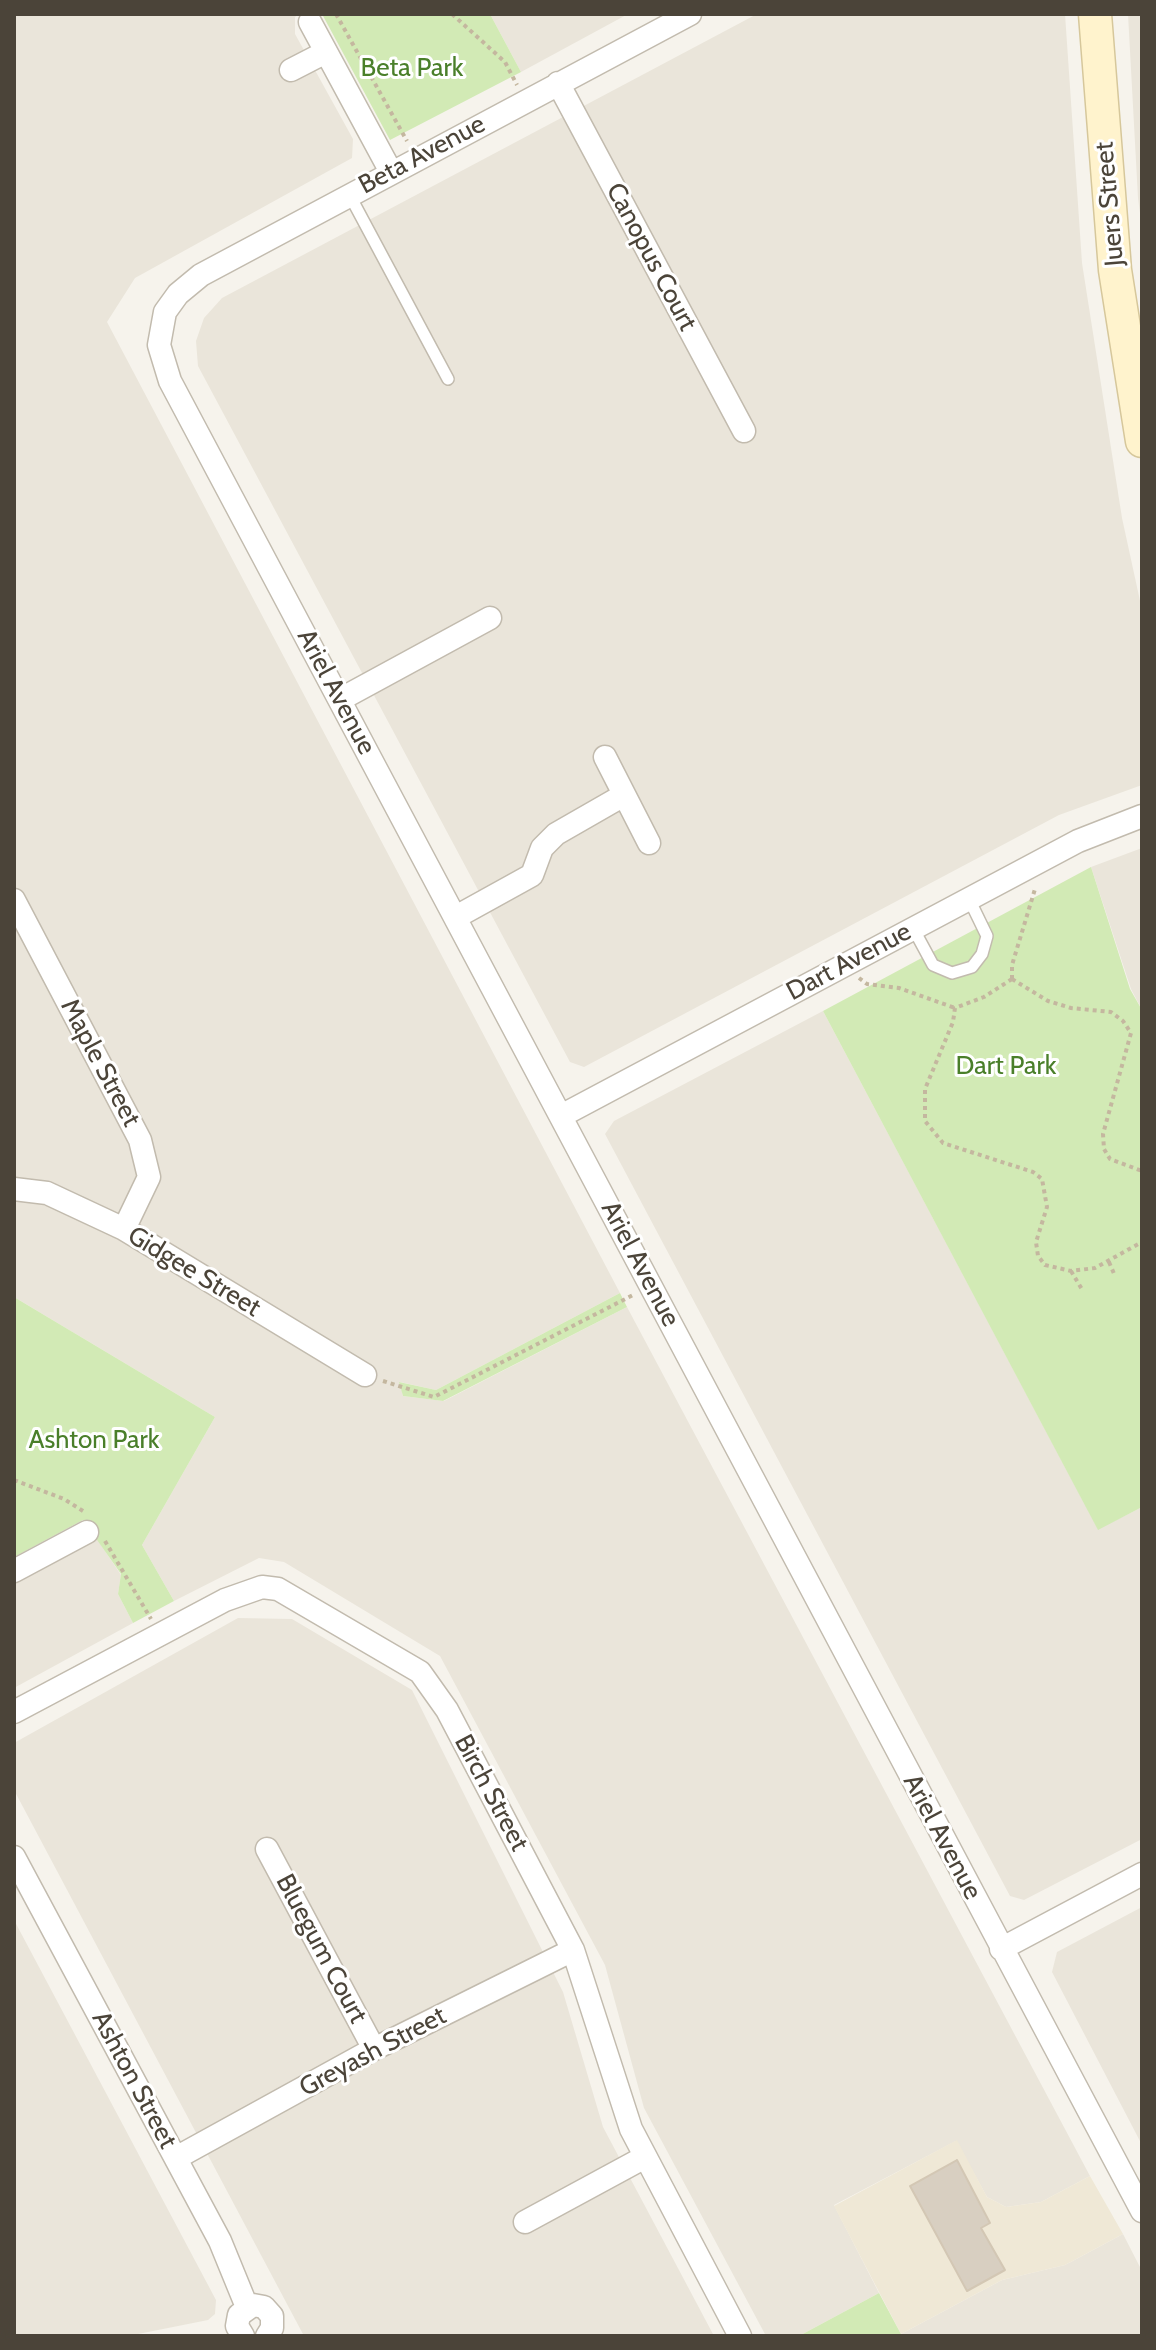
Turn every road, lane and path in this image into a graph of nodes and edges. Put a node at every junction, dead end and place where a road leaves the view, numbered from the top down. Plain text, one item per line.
1 (336, 14) edge
2 (452, 14) edge
3 (690, 14) edge
4 (1095, 14) edge
5 (310, 22) dead end
6 (326, 52) junction
7 (291, 70) dead end
8 (558, 83) junction
9 (525, 101) junction
10 (417, 157) junction
11 (391, 172) junction
12 (349, 194) junction
13 (165, 312) joint
14 (1133, 335) edge
15 (448, 379) dead end
16 (744, 431) dead end
17 (1142, 441) edge
18 (490, 618) dead end
19 (341, 699) junction
20 (605, 757) dead end
21 (624, 795) junction
22 (1142, 816) edge
23 (649, 843) dead end
24 (1043, 860) junction
25 (968, 898) junction
26 (16, 907) edge
27 (456, 917) junction
28 (913, 928) junction
29 (848, 962) junction
30 (1012, 979) junction
31 (955, 1008) junction
32 (561, 1116) junction
33 (1142, 1171) edge
34 (14, 1189) edge
35 (124, 1229) junction
36 (1142, 1242) edge
37 (1109, 1262) junction
38 (1071, 1271) junction
39 (1115, 1276) dead end
40 (651, 1286) junction
41 (1083, 1291) dead end
42 (365, 1375) joint
43 (87, 1532) dead end
44 (14, 1571) edge
45 (14, 1712) edge
46 (267, 1849) dead end
47 (14, 1857) edge
48 (1142, 1874) edge
49 (1001, 1949) junction
50 (573, 1950) junction
51 (374, 2049) junction
52 (645, 2157) junction
53 (176, 2158) junction
54 (1142, 2211) edge
55 (525, 2222) dead end
56 (247, 2307) junction
57 (237, 2335) edge
58 (267, 2336) edge
59 (740, 2336) edge

1 - 10 path
2 - 9 path
3 - 8 street, Beta Avenue
4 - 14 street, Juers Street
5 - 6 street
6 - 7 street
6 - 11 street
8 - 9 street, Beta Avenue
8 - 16 street, Canopus Court
9 - 10 street, Beta Avenue
10 - 11 street, Beta Avenue
11 - 12 street, Beta Avenue
12 - 13 street, Beta Avenue
12 - 15 lane
13 - 19 street, Ariel Avenue
14 - 17 street, Juers Street
18 - 19 street
19 - 27 street, Ariel Avenue
20 - 21 street
21 - 23 street
21 - 27 street
22 - 24 street, Dart Avenue
24 - 25 street, Dart Avenue
24 - 30 path
25 - 28 street, Dart Avenue
25 - 28 lane
26 - 35 street, Maple Street
27 - 32 street, Ariel Avenue
28 - 29 street, Dart Avenue
29 - 31 path
29 - 32 street, Dart Avenue
30 - 31 path
30 - 33 path
31 - 38 path
32 - 40 street, Ariel Avenue
34 - 35 street, Gidgee Street
35 - 42 street, Gidgee Street
36 - 37 path
37 - 38 path
37 - 39 path
38 - 41 path
40 - 42 path
40 - 49 street, Ariel Avenue
43 - 44 street
45 - 50 street, Birch Street
46 - 51 street, Bluegum Court
47 - 53 street, Ashton Street
48 - 49 street
49 - 54 street, Ariel Avenue
50 - 51 street, Greyash Street
50 - 52 street, Birch Street
51 - 53 street, Greyash Street
52 - 55 street
52 - 59 street, Birch Street
53 - 56 street, Ashton Street
56 - 57 street
56 - 58 street

